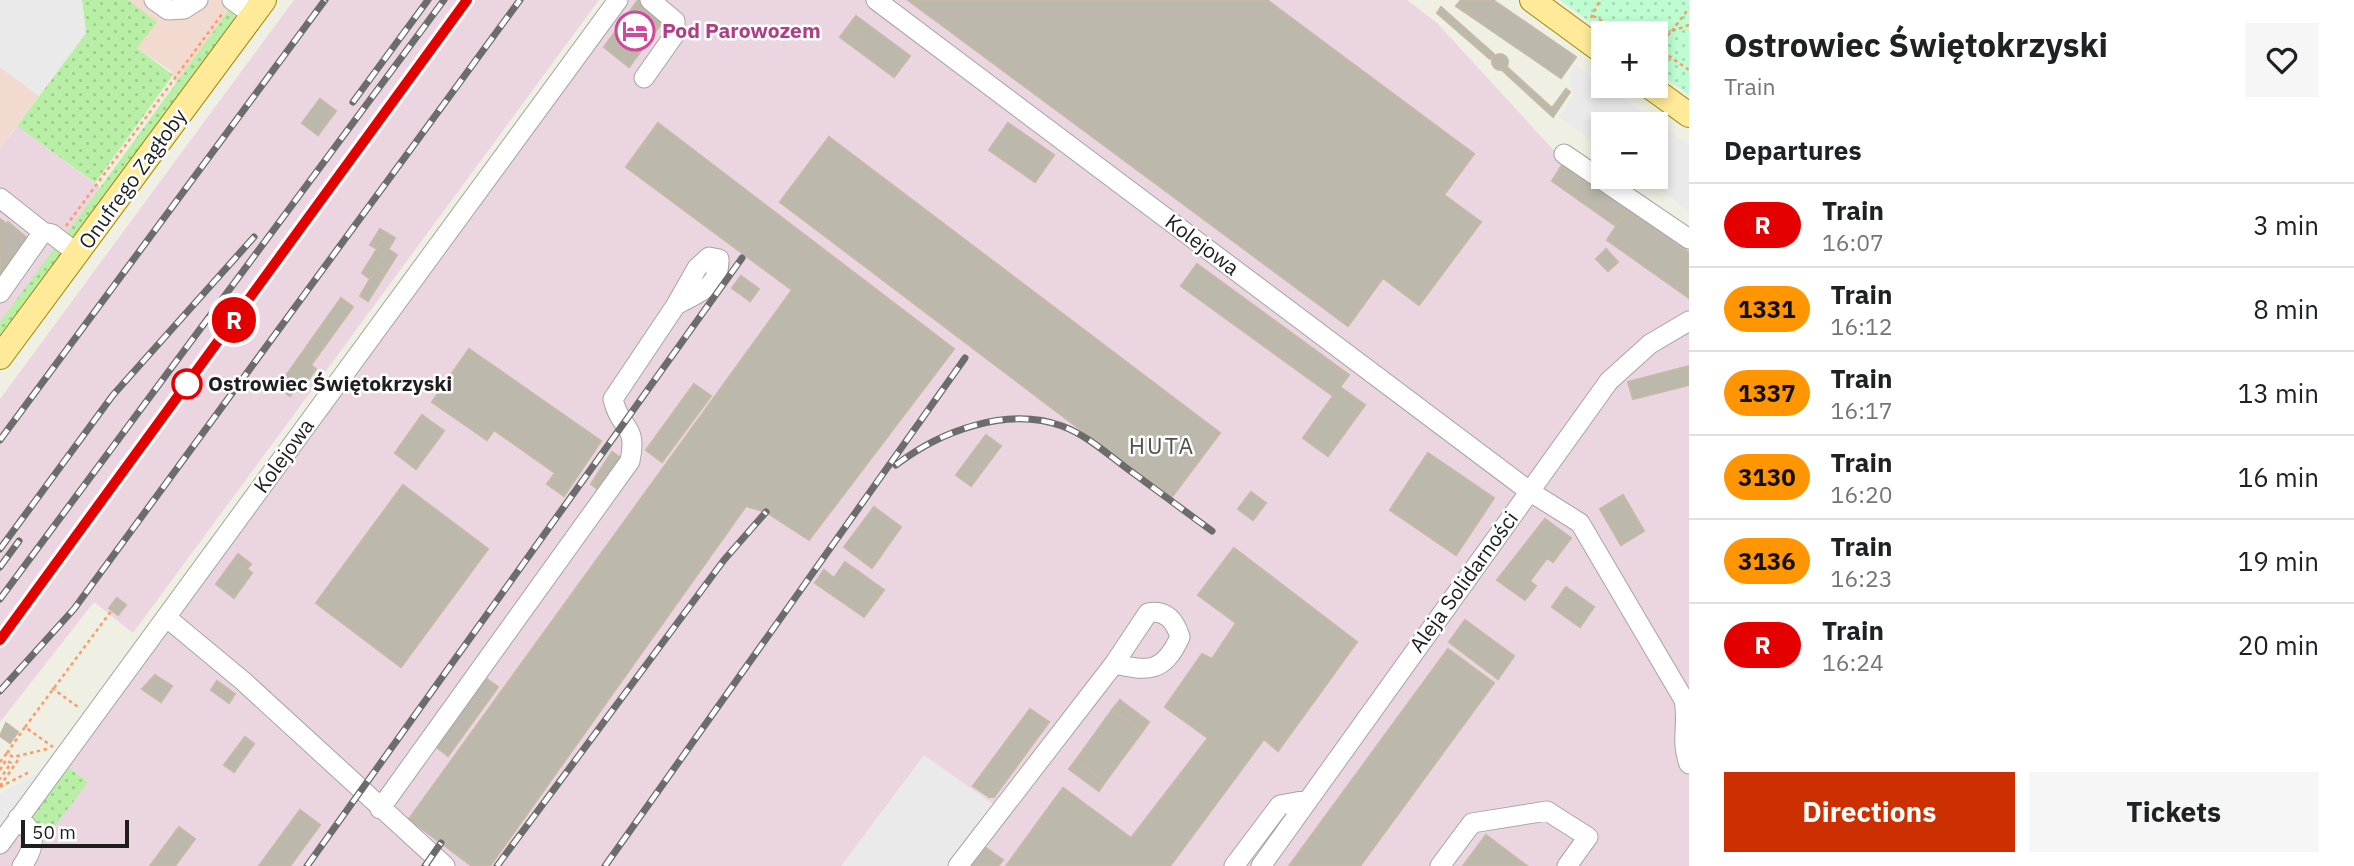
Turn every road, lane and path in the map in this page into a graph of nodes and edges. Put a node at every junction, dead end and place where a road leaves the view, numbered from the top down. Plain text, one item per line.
1 (154, 0) edge
2 (198, 0) edge
3 (232, 0) edge
4 (618, 0) edge
5 (650, 0) edge
6 (876, 0) edge
7 (1532, 0) edge
8 (258, 7) edge
9 (1689, 8) edge
10 (1593, 16) dead end
11 (1602, 21) edge
12 (1689, 25) edge
13 (1672, 31) junction
14 (1591, 43) edge
15 (1689, 70) edge
16 (644, 78) dead end
17 (1666, 98) edge
18 (1689, 115) edge
19 (1564, 154) dead end
20 (0, 198) edge
21 (50, 235) junction
22 (1689, 239) edge
23 (78, 254) junction
24 (0, 293) edge
25 (676, 305) dead end
26 (1689, 321) edge
27 (0, 357) edge
28 (1529, 491) junction
29 (112, 610) dead end
30 (166, 617) junction
31 (1114, 664) dead end
32 (52, 688) junction
33 (80, 709) dead end
34 (25, 727) junction
35 (56, 749) dead end
36 (7, 753) junction
37 (20, 756) junction
38 (51, 757) dead end
39 (0, 762) edge
40 (1689, 764) edge
41 (35, 769) dead end
42 (0, 770) edge
43 (0, 779) edge
44 (0, 786) edge
45 (1307, 800) junction
46 (380, 809) junction
47 (18, 818) junction
48 (0, 844) edge
49 (22, 866) edge
50 (445, 866) edge
51 (958, 866) edge
52 (1234, 866) edge
53 (1261, 866) edge
54 (1440, 866) edge
55 (1567, 866) edge

1 - 2 street
3 - 8 street
3 - 21 path
4 - 30 street, Kolejowa
5 - 16 street
6 - 28 street, Kolejowa
7 - 14 main road
8 - 23 main road, Onufrego Zagłoby
9 - 13 path
10 - 11 path
12 - 13 path
13 - 15 path
17 - 18 main road
19 - 22 street
20 - 21 street
21 - 23 street
21 - 24 street
23 - 27 main road, Onufrego Zagłoby
25 - 46 street
26 - 28 street, Aleja Solidarności
28 - 40 street, Kolejowa
28 - 45 street, Aleja Solidarności
29 - 32 path
30 - 46 street
30 - 47 street, Kolejowa
31 - 51 street
32 - 33 path
32 - 34 path
34 - 36 path
34 - 37 path
35 - 38 path
36 - 37 path
36 - 39 path
37 - 44 path
41 - 44 path
42 - 43 path
45 - 52 street
45 - 53 street, Aleja Solidarności
46 - 50 street
47 - 48 street, Kolejowa
47 - 49 street
54 - 55 street

